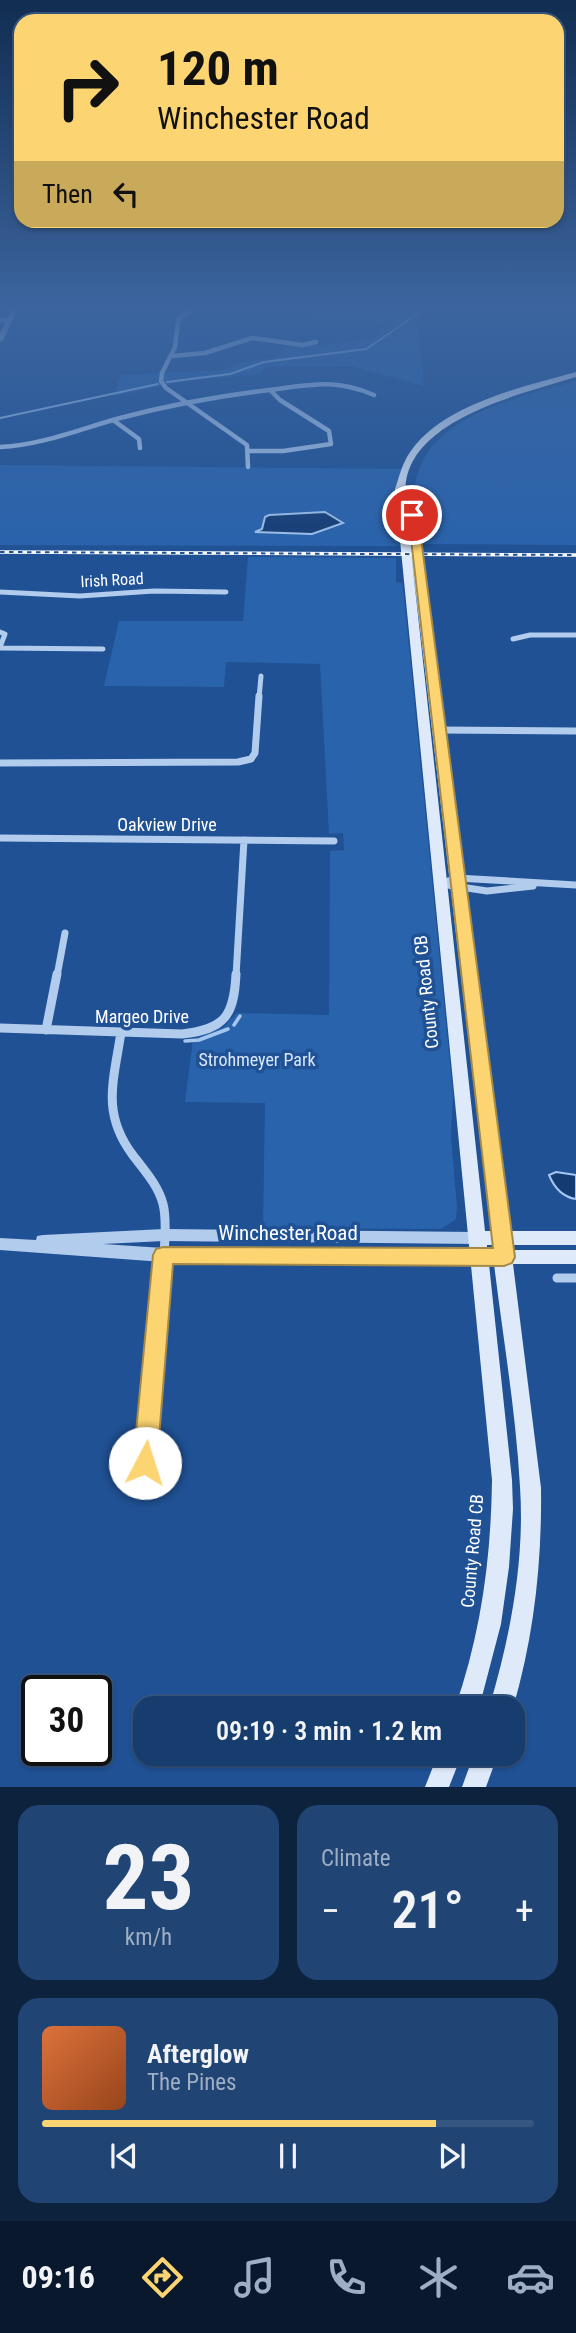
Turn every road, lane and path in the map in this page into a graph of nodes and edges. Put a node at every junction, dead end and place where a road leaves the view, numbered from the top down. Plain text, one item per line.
1 (172, 392) edge
2 (261, 392) edge
3 (272, 392) edge
4 (367, 392) edge
5 (532, 392) edge
6 (374, 395) dead end
7 (187, 403) junction
8 (113, 419) junction
9 (0, 447) edge
10 (140, 447) dead end
11 (248, 451) junction
12 (248, 467) dead end
13 (0, 592) edge
14 (226, 592) dead end
15 (0, 632) edge
16 (576, 635) edge
17 (513, 639) dead end
18 (0, 647) edge
19 (103, 649) dead end
20 (261, 677) dead end
21 (432, 730) junction
22 (576, 731) edge
23 (0, 763) edge
24 (0, 838) edge
25 (244, 840) junction
26 (334, 841) dead end
27 (439, 884) junction
28 (458, 884) junction
29 (576, 885) edge
30 (65, 933) dead end
31 (0, 1028) edge
32 (47, 1030) junction
33 (121, 1032) junction
34 (164, 1235) junction
35 (501, 1238) junction
36 (576, 1238) edge
37 (0, 1244) edge
38 (478, 1247) junction
39 (163, 1255) junction
40 (504, 1257) junction
41 (576, 1257) edge
42 (558, 1278) dead end
43 (576, 1278) edge
44 (145, 1463) dead end
45 (471, 1696) edge
46 (504, 1696) edge
47 (445, 1766) edge
48 (482, 1766) edge
49 (437, 1787) edge
50 (474, 1787) edge

1 - 7 street
2 - 7 street
3 - 11 street
4 - 6 street
5 - 21 main road, County Road CB
7 - 8 street
7 - 11 street
8 - 9 street
8 - 10 street
11 - 12 street
13 - 14 street, Irish Road
15 - 18 street
16 - 17 street
18 - 19 street
20 - 23 street
21 - 22 street
21 - 27 main road, County Road CB
21 - 28 main road, County Road CB
24 - 25 street, Oakview Drive
25 - 26 street, Oakview Drive
25 - 33 street, Margeo Drive
27 - 28 street
27 - 38 main road, County Road CB
28 - 29 street
28 - 35 main road, County Road CB
30 - 32 street
31 - 32 street, Margeo Drive
32 - 33 street, Margeo Drive
33 - 34 street
34 - 37 street, Winchester Road
34 - 38 street, Winchester Road
34 - 39 street
35 - 36 main road, Winchester Road
35 - 38 main road, Winchester Road
35 - 40 main road, County Road CB
37 - 39 street, Winchester Road
38 - 39 street, Winchester Road
38 - 40 main road, Winchester Road
38 - 45 main road, County Road CB
39 - 44 street
40 - 41 main road, Winchester Road
40 - 46 main road, County Road CB
42 - 43 street
47 - 49 main road
48 - 50 main road

